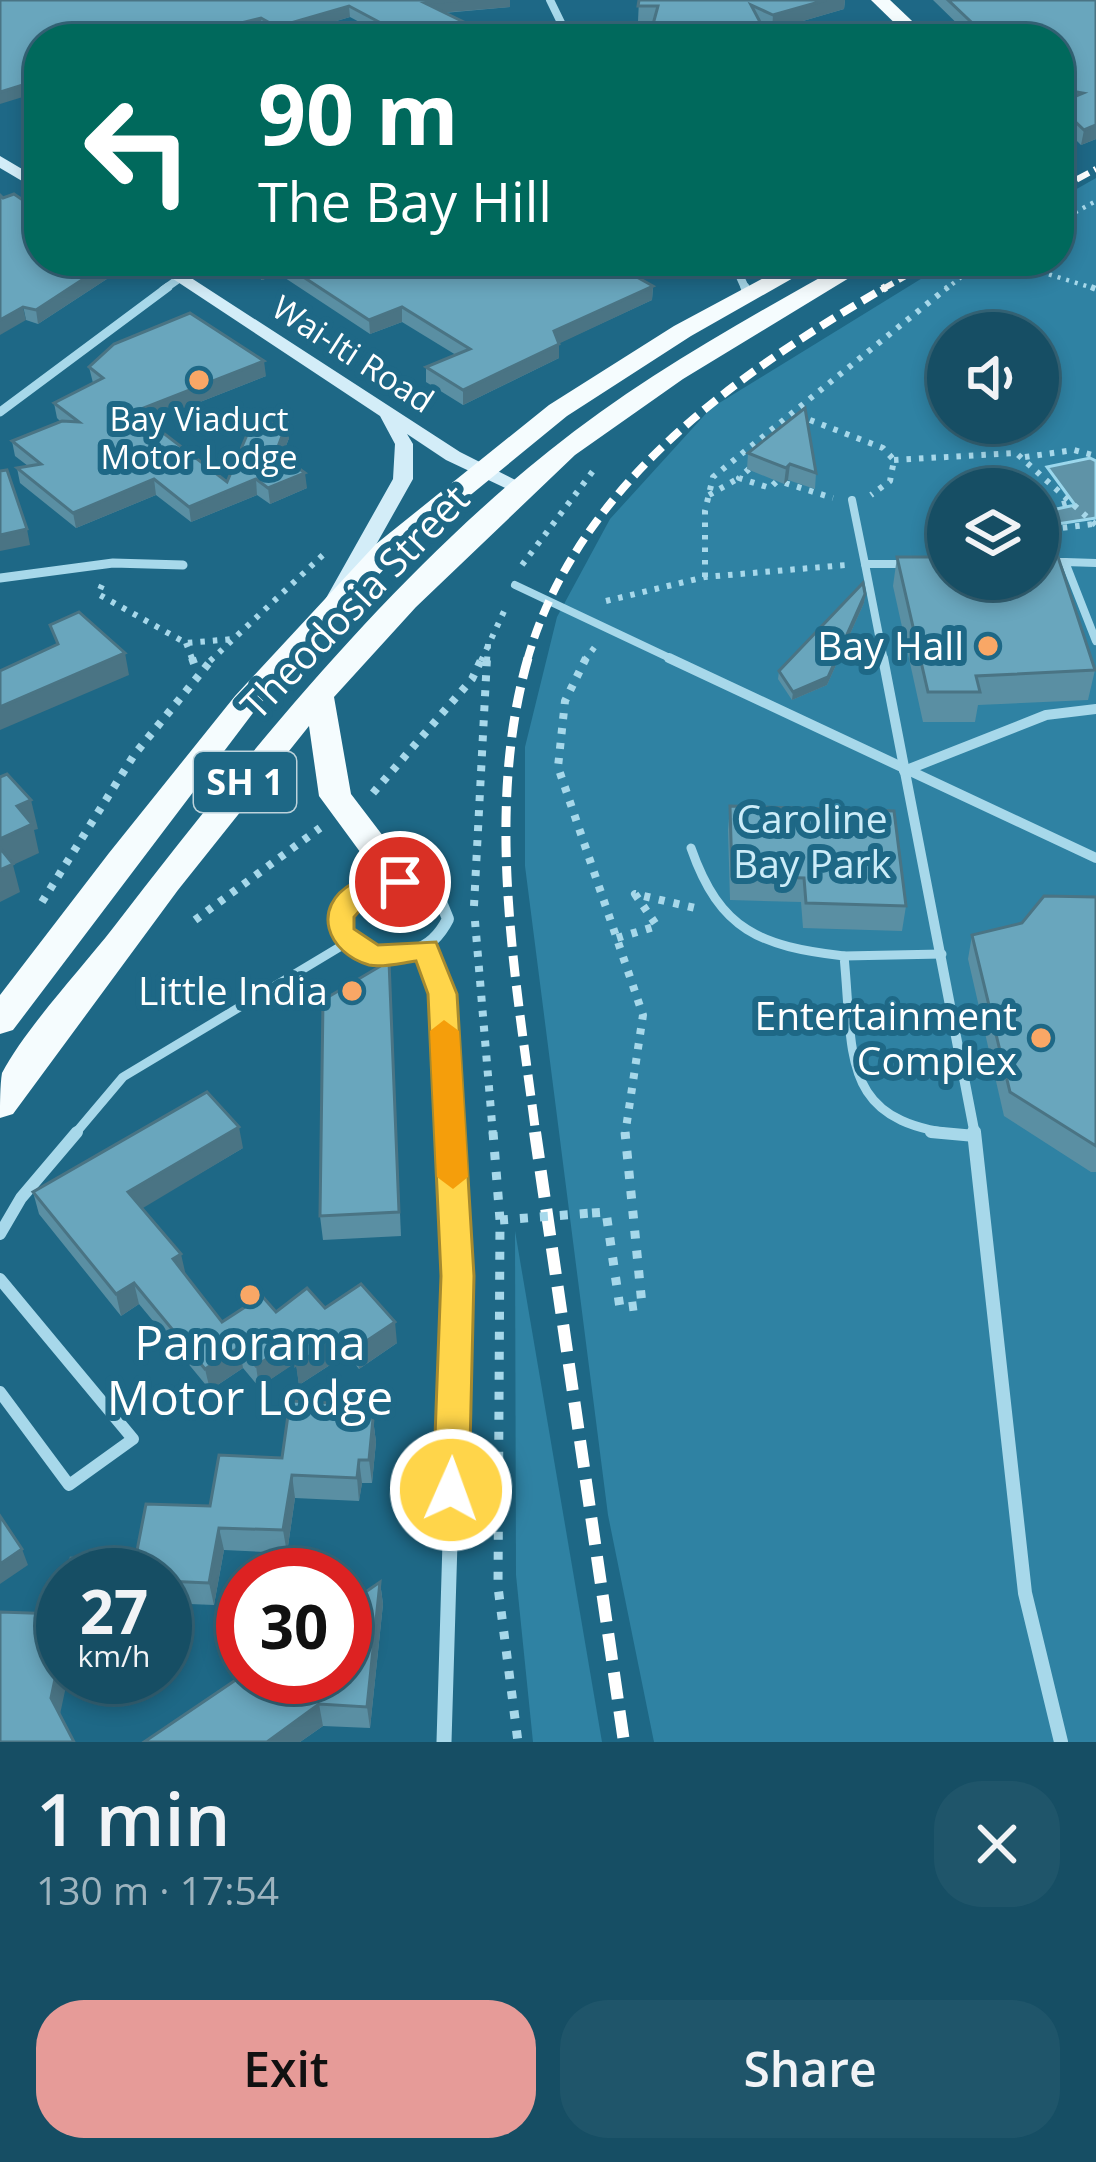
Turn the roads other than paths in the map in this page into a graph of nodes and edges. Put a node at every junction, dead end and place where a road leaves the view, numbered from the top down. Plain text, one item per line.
1 (880, 0) edge
2 (906, 24) edge
3 (177, 276) edge
4 (740, 276) edge
5 (782, 276) edge
6 (841, 276) edge
7 (180, 278) junction
8 (747, 293) junction
9 (382, 410) junction
10 (0, 412) edge
11 (478, 471) junction
12 (523, 489) junction
13 (852, 500) road end
14 (1059, 562) edge
15 (1065, 562) junction
16 (1096, 563) edge
17 (865, 564) junction
18 (913, 564) edge
19 (182, 565) dead end
20 (0, 578) edge
21 (515, 585) road end
22 (334, 602) junction
23 (1096, 641) edge
24 (319, 694) junction
25 (1093, 709) edge
26 (1096, 724) edge
27 (904, 771) junction
28 (692, 848) dead end
29 (1096, 858) edge
30 (400, 882) junction
31 (348, 942) junction
32 (426, 949) junction
33 (942, 954) junction
34 (844, 956) junction
35 (0, 1021) edge
36 (0, 1104) edge
37 (975, 1136) junction
38 (0, 1234) edge
39 (0, 1279) edge
40 (0, 1392) edge
41 (444, 1742) edge
42 (1061, 1742) edge

1 - 2 highway
3 - 7 main road, Wai-Iti Road
4 - 8 street
5 - 8 highway, Theodosia Street / SH 1
6 - 12 highway, Theodosia Street / SH 1
7 - 9 main road, Wai-Iti Road
7 - 10 street
8 - 11 highway, Theodosia Street / SH 1
9 - 11 main road, Wai-Iti Road
9 - 22 main road
11 - 12 main road, Wai-Iti Road
11 - 22 highway, Theodosia Street / SH 1
12 - 24 highway, Theodosia Street / SH 1
13 - 17 street
14 - 15 street
15 - 16 lane
15 - 23 lane
17 - 18 street
17 - 27 street
19 - 20 street
21 - 27 street
22 - 35 highway, Theodosia Street / SH 1
24 - 30 highway
24 - 36 highway, Theodosia Street / SH 1
25 - 26 street
25 - 27 street
27 - 29 street
27 - 33 street
28 - 34 lane
30 - 31 street
30 - 32 street
31 - 32 street
31 - 38 lane
32 - 41 street
33 - 34 lane
33 - 37 street
34 - 37 lane
37 - 42 street
39 - 40 lane

